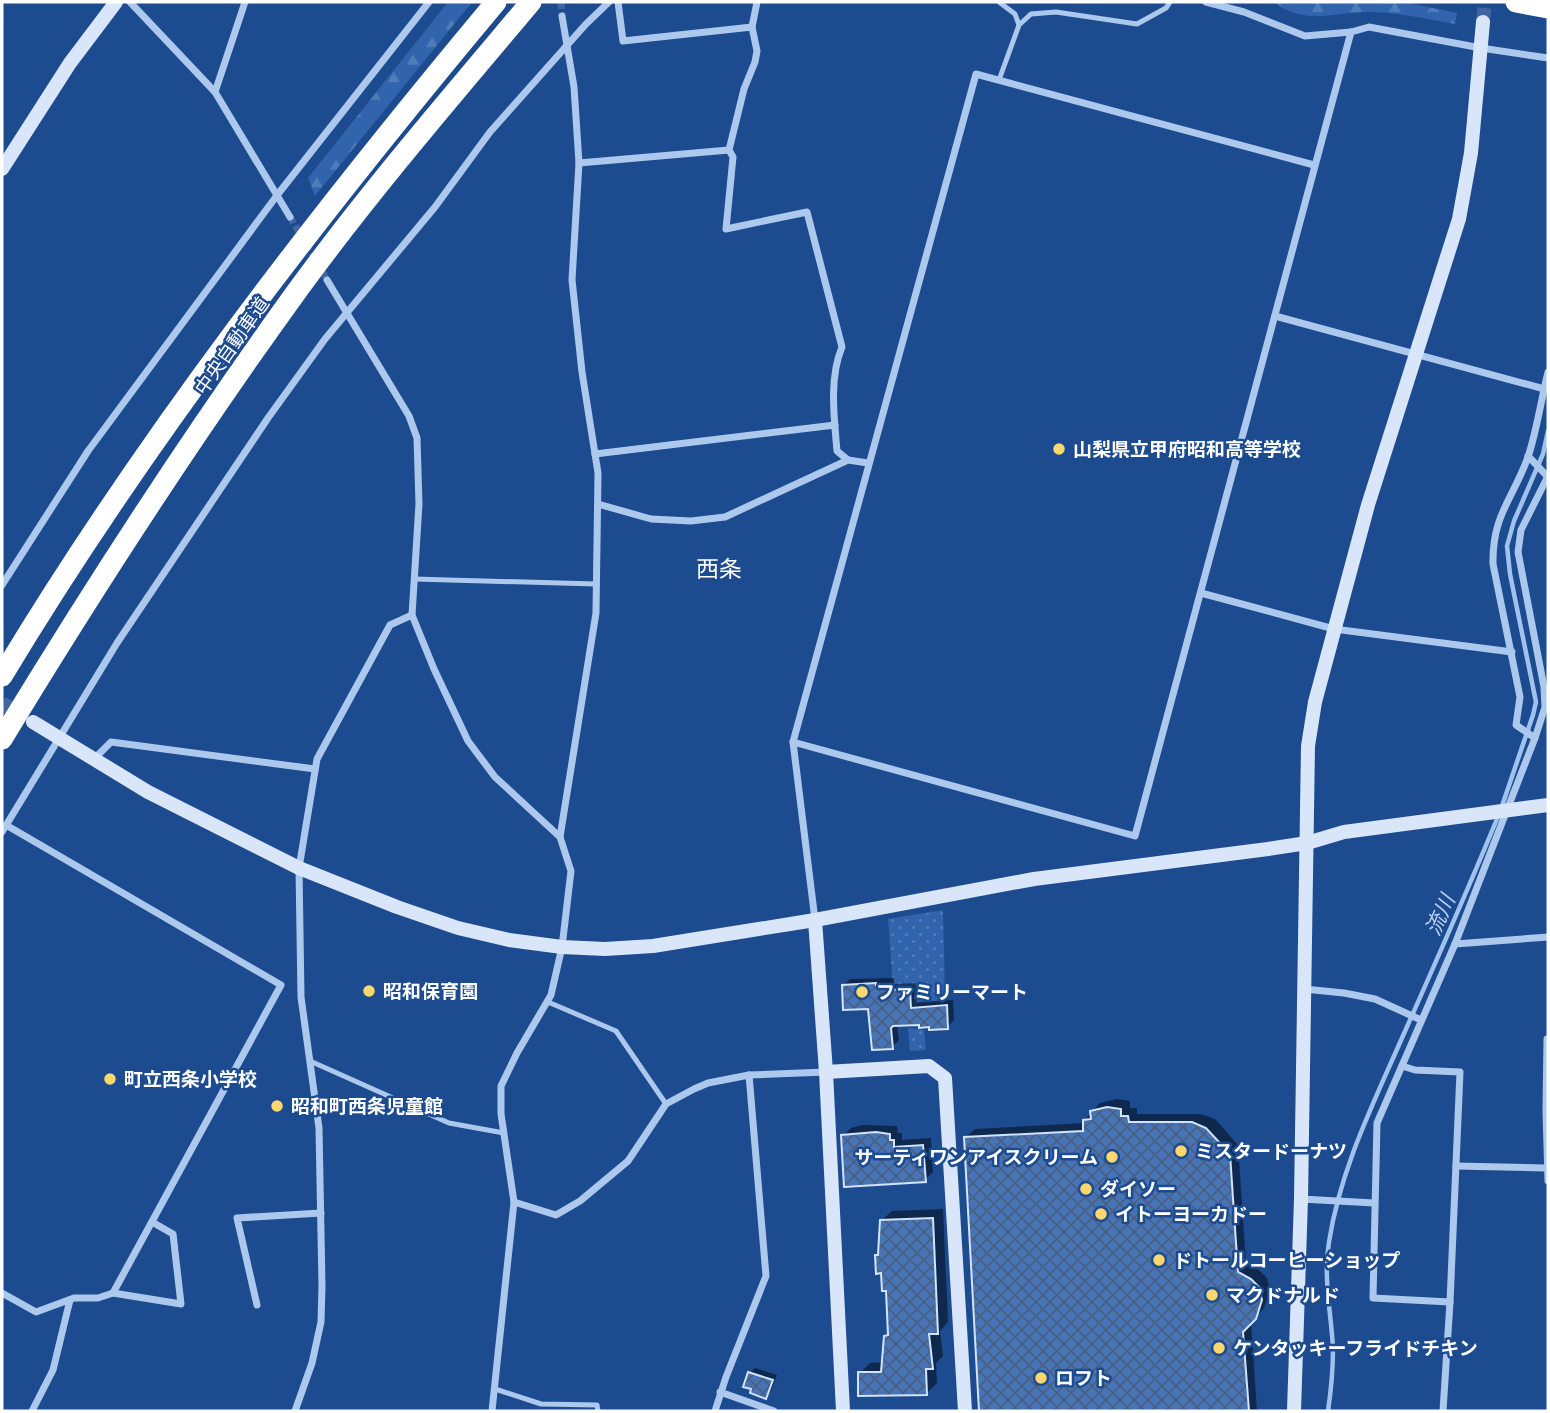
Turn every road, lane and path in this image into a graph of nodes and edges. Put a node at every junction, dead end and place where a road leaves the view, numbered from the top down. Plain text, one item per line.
1 (116, 2) edge
2 (130, 2) edge
3 (245, 2) edge
4 (429, 2) edge
5 (496, 2) edge
6 (531, 2) edge
7 (609, 2) edge
8 (618, 2) edge
9 (757, 2) edge
10 (999, 2) edge
11 (1170, 2) edge
12 (1206, 2) edge
13 (1516, 2) edge
14 (1548, 8) edge
15 (554, 9) edge
16 (1483, 22) tunnel mouth
17 (1019, 25) junction
18 (752, 27) junction
19 (1351, 32) junction
20 (568, 45) junction
21 (1481, 48) junction
22 (1548, 58) edge
23 (999, 80) junction
24 (215, 92) junction
25 (729, 150) junction
26 (579, 163) junction
27 (1314, 165) junction
28 (2, 169) edge
29 (278, 194) junction
30 (290, 217) tunnel mouth
31 (349, 225) junction
32 (327, 280) tunnel mouth
33 (346, 311) junction
34 (1275, 316) junction
35 (1417, 354) junction
36 (1548, 372) edge
37 (1546, 390) edge
38 (835, 425) junction
39 (595, 454) junction
40 (1528, 457) junction
41 (848, 460) junction
42 (869, 463) junction
43 (1548, 476) edge
44 (598, 505) junction
45 (414, 579) junction
46 (596, 584) junction
47 (2, 586) edge
48 (1201, 593) junction
49 (412, 615) junction
50 (1334, 629) junction
51 (1512, 652) junction
52 (2, 676) edge
53 (33, 722) tunnel mouth
54 (1535, 737) junction
55 (58, 738) junction
56 (2, 739) edge
57 (793, 742) junction
58 (94, 760) junction
59 (315, 769) junction
60 (1548, 805) edge
61 (1508, 809) junction
62 (4, 828) edge
63 (560, 838) junction
64 (1307, 842) junction
65 (299, 868) junction
66 (815, 920) junction
67 (1548, 937) edge
68 (1455, 944) junction
69 (562, 947) junction
70 (1303, 989) junction
71 (548, 1002) junction
72 (1421, 1020) junction
73 (1547, 1039) edge
74 (310, 1061) junction
75 (1402, 1066) junction
76 (826, 1072) junction
77 (749, 1075) junction
78 (666, 1104) junction
79 (1547, 1111) edge
80 (504, 1133) junction
81 (1456, 1166) junction
82 (1546, 1168) junction
83 (1548, 1181) edge
84 (1301, 1199) junction
85 (514, 1202) junction
86 (1374, 1203) junction
87 (321, 1213) junction
88 (152, 1222) junction
89 (2, 1293) edge
90 (113, 1293) junction
91 (70, 1300) junction
92 (1450, 1302) junction
93 (257, 1305) dead end
94 (495, 1389) junction
95 (720, 1392) junction
96 (33, 1411) edge
97 (295, 1411) edge
98 (492, 1411) edge
99 (598, 1411) edge
100 (715, 1411) edge
101 (774, 1411) edge
102 (843, 1411) edge
103 (965, 1411) edge
104 (1294, 1411) edge
105 (1443, 1411) edge

1 - 28 street
2 - 24 street
3 - 24 street
4 - 29 street
5 - 52 highway, 中央自動車道
6 - 31 highway, 中央自動車道
7 - 20 street
8 - 18 street
9 - 18 street
10 - 17 lane
11 - 17 lane
12 - 19 street
13 - 14 highway
15 - 20 street
15 - 31 highway
16 - 21 street
17 - 23 lane
18 - 25 street
19 - 21 street
19 - 27 street
20 - 26 street
20 - 33 street
21 - 22 street
21 - 35 street
23 - 27 street
23 - 42 street
24 - 29 street
25 - 26 street
25 - 38 street
26 - 39 street
27 - 34 street
29 - 30 street
29 - 47 street
31 - 56 highway, 中央自動車道
32 - 33 street
33 - 45 street
33 - 55 street
34 - 35 street
34 - 48 street
35 - 37 street
35 - 50 street
36 - 37 street
37 - 40 street
38 - 39 street
38 - 41 street
39 - 44 street
40 - 43 street
40 - 51 street
41 - 42 street
41 - 44 street
42 - 57 street
43 - 54 street
44 - 46 street
45 - 46 lane
45 - 49 street
46 - 63 street
48 - 50 street
48 - 57 street
49 - 59 street
49 - 63 street
50 - 51 street
50 - 64 street
51 - 54 street
53 - 55 street
54 - 61 street
55 - 58 street
55 - 62 street
57 - 66 street
58 - 59 street
58 - 65 street
59 - 65 street
60 - 61 street
61 - 64 street
61 - 68 street
62 - 88 street
63 - 69 street
64 - 66 street
64 - 70 street
65 - 69 street
65 - 74 street
66 - 69 street
66 - 76 street
67 - 68 street
68 - 72 street
69 - 71 street
70 - 72 street
70 - 84 street
71 - 78 lane
71 - 80 street
72 - 75 street
73 - 79 street
74 - 80 lane
74 - 87 street
75 - 81 street
75 - 86 street
76 - 77 street
76 - 102 street
76 - 103 street
77 - 78 street
77 - 95 street
78 - 85 street
79 - 82 street
80 - 85 street
81 - 82 street
81 - 92 street
82 - 83 street
84 - 86 street
84 - 104 street
85 - 94 street
86 - 92 street
87 - 93 street
87 - 97 street
88 - 90 street
88 - 90 street
89 - 91 street
90 - 91 street
91 - 96 street
92 - 105 street
94 - 98 street
94 - 99 lane
95 - 100 street
95 - 101 street

